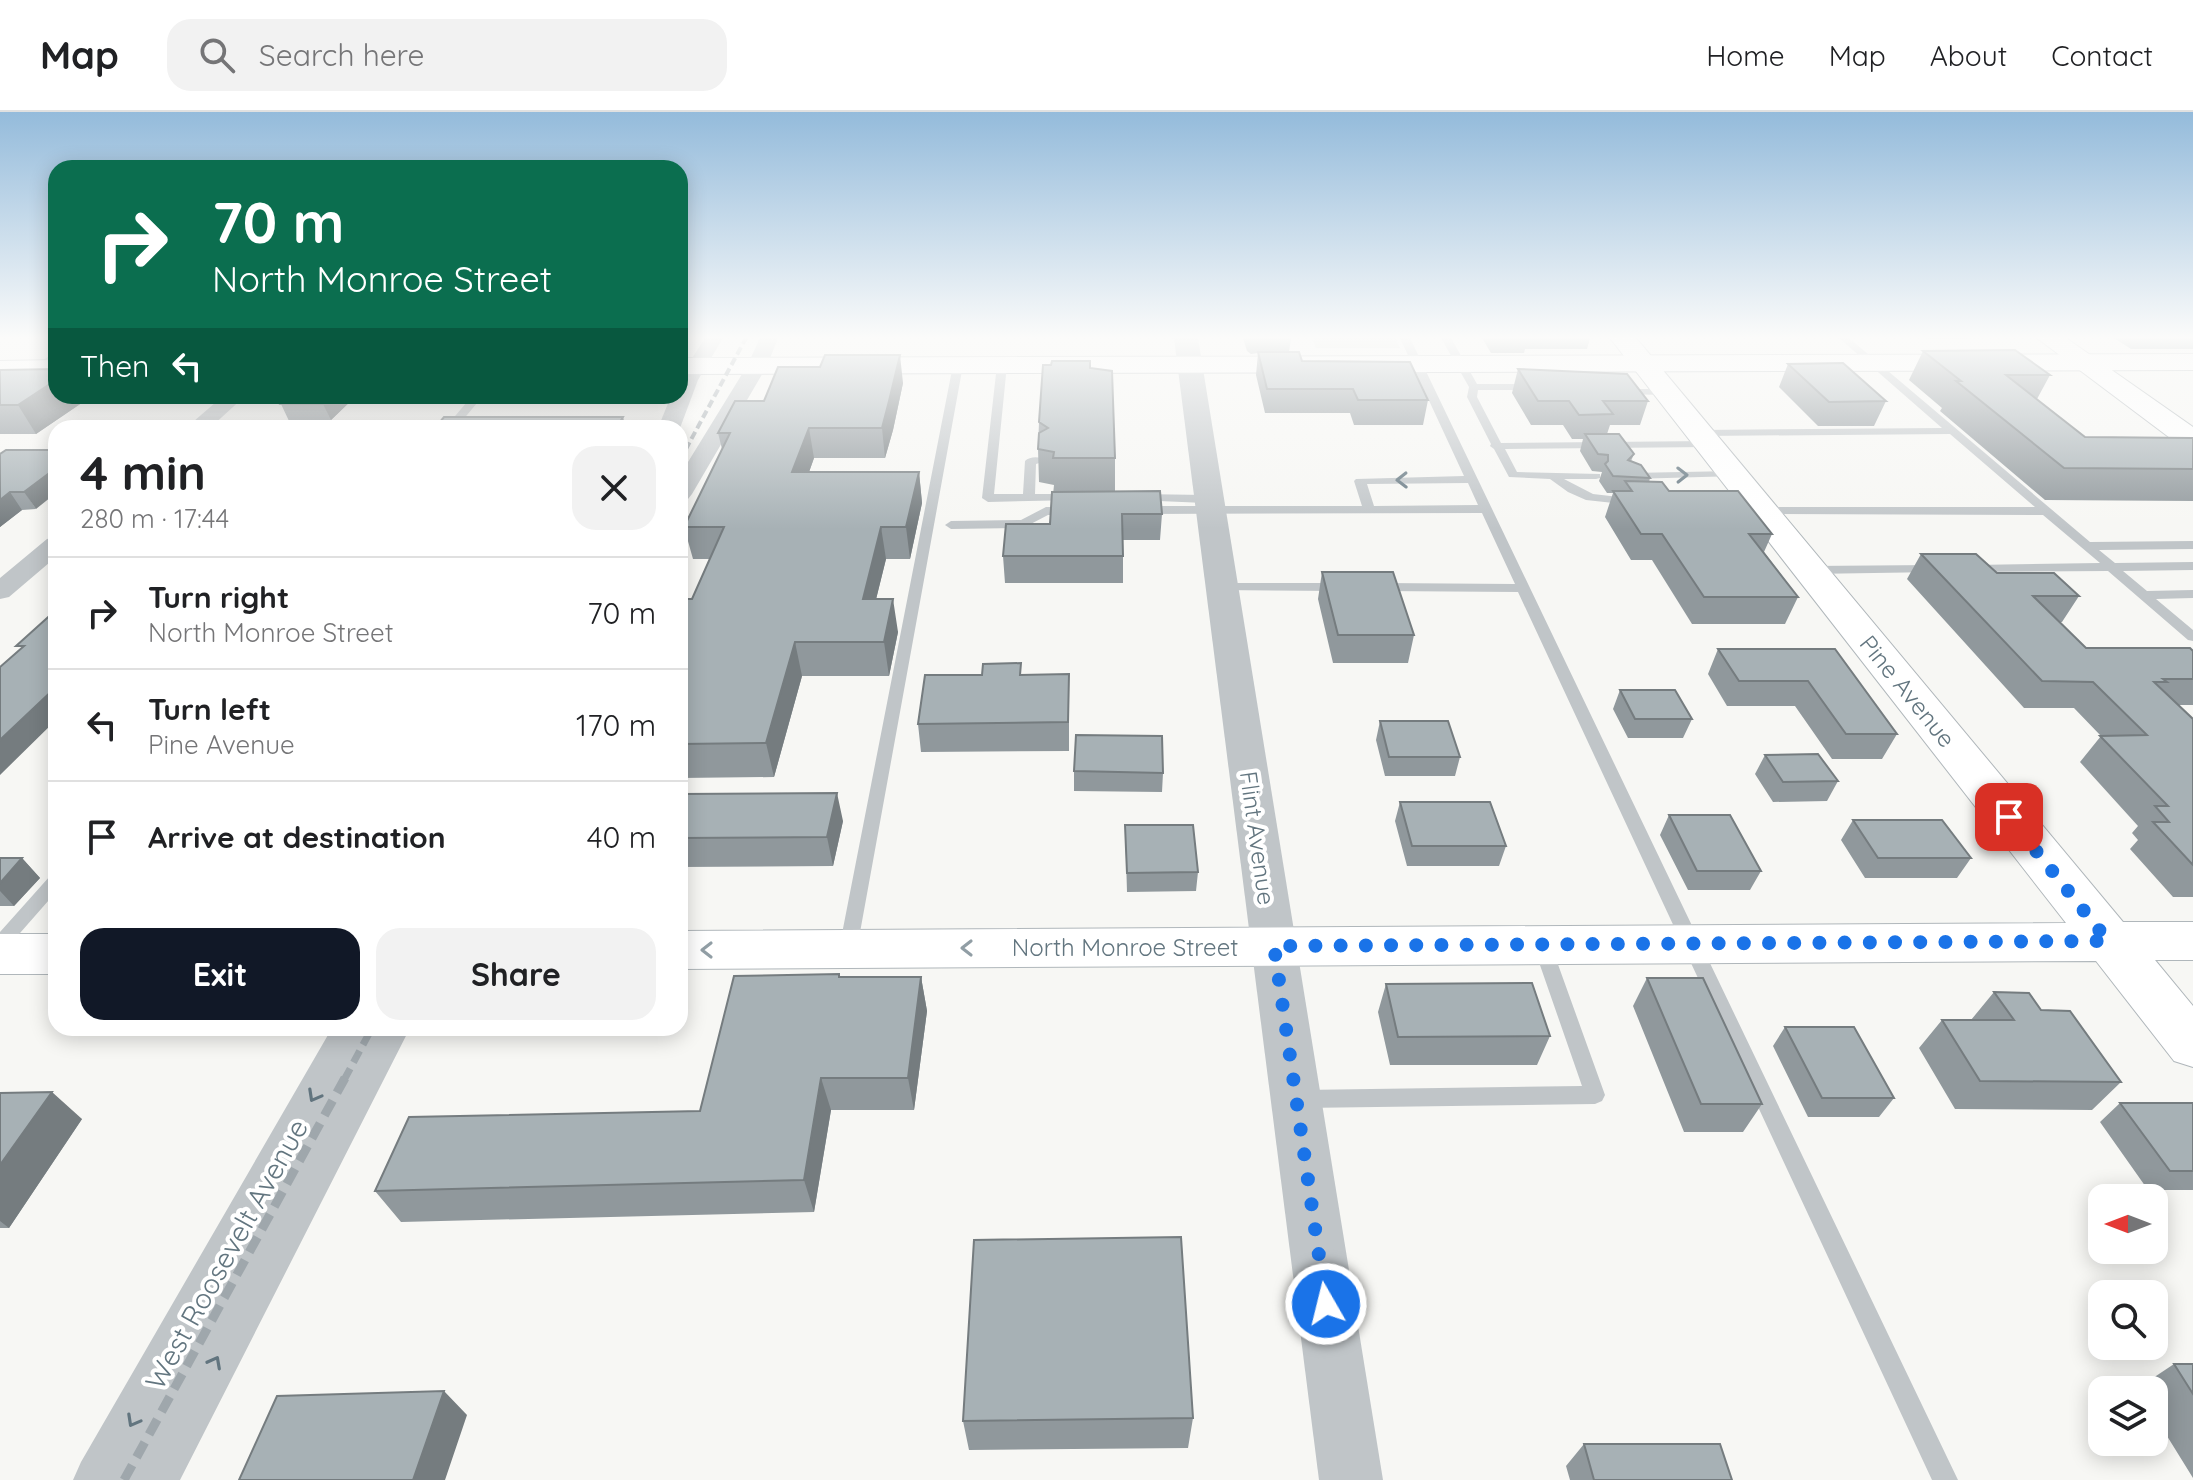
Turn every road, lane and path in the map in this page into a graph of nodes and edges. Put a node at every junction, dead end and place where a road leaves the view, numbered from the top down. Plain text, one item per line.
1 (735, 402) edge
2 (951, 402) edge
3 (998, 402) edge
4 (1195, 402) edge
5 (1436, 402) edge
6 (1474, 402) edge
7 (1675, 402) edge
8 (1919, 402) edge
9 (2145, 402) edge
10 (226, 404) edge
11 (471, 404) edge
12 (206, 420) edge
13 (457, 420) edge
14 (1953, 431) junction
15 (2193, 441) edge
16 (1495, 446) junction
17 (1040, 461) edge
18 (1731, 474) junction
19 (1553, 476) junction
20 (1596, 476) dead end
21 (1631, 476) edge
22 (1472, 479) junction
23 (688, 481) edge
24 (1572, 492) junction
25 (1607, 493) dead end
26 (1029, 498) junction
27 (1119, 498) edge
28 (1645, 501) edge
29 (1210, 504) junction
30 (1369, 509) junction
31 (1486, 509) junction
32 (1133, 510) edge
33 (2046, 511) junction
34 (951, 525) dead end
35 (2193, 545) edge
36 (2087, 546) junction
37 (48, 551) edge
38 (2193, 566) edge
39 (2112, 567) junction
40 (1811, 570) junction
41 (1222, 587) junction
42 (1357, 587) edge
43 (1372, 587) edge
44 (1523, 588) junction
45 (0, 591) edge
46 (2193, 594) edge
47 (2144, 595) junction
48 (2193, 637) edge
49 (48, 889) edge
50 (2108, 941) junction
51 (2193, 941) edge
52 (1691, 943) junction
53 (0, 944) edge
54 (1542, 944) junction
55 (1274, 946) junction
56 (848, 949) junction
57 (688, 950) edge
58 (0, 954) edge
59 (48, 954) edge
60 (348, 1036) edge
61 (387, 1036) edge
62 (2193, 1045) edge
63 (1296, 1099) junction
64 (99, 1480) edge
65 (152, 1480) edge
66 (1351, 1480) edge
67 (1945, 1480) edge

1 - 23 street
2 - 56 lane
3 - 26 lane
4 - 29 street, Flint Avenue
5 - 22 lane
6 - 16 lane
7 - 18 main road, Pine Avenue
8 - 14 lane
9 - 15 main road
10 - 12 street
11 - 13 lane
14 - 18 lane
14 - 33 lane
16 - 18 lane
16 - 19 lane
17 - 26 lane
21 -> 18 lane
18 - 33 lane
18 - 40 main road, Pine Avenue
19 - 20 lane
19 - 24 lane
22 -> 30 lane
22 - 31 lane
24 - 25 lane
24 - 28 lane
26 - 34 lane
27 - 29 lane
29 - 30 lane
29 - 32 lane
29 - 41 street, Flint Avenue
30 - 31 lane
31 - 44 lane
33 - 36 lane
35 - 36 lane
36 - 39 lane
37 - 45 street
38 - 39 lane
39 - 40 lane
39 - 47 lane
40 - 50 main road, Pine Avenue
41 - 42 lane
41 - 55 street, Flint Avenue
43 - 44 lane
44 - 52 lane
46 - 47 lane
47 - 48 lane
49 - 53 lane
50 - 51 main road, North Monroe Street
50 - 52 main road, North Monroe Street
50 - 62 main road, Pine Avenue
52 - 54 main road, North Monroe Street
52 - 67 lane
54 - 55 main road, North Monroe Street
54 - 63 lane
55 -> 56 main road, North Monroe Street
55 - 63 street, Flint Avenue
56 -> 57 main road, North Monroe Street
58 - 59 main road
60 -> 64 street, West Roosevelt Avenue
65 -> 61 street, West Roosevelt Avenue
63 - 66 street, Flint Avenue

